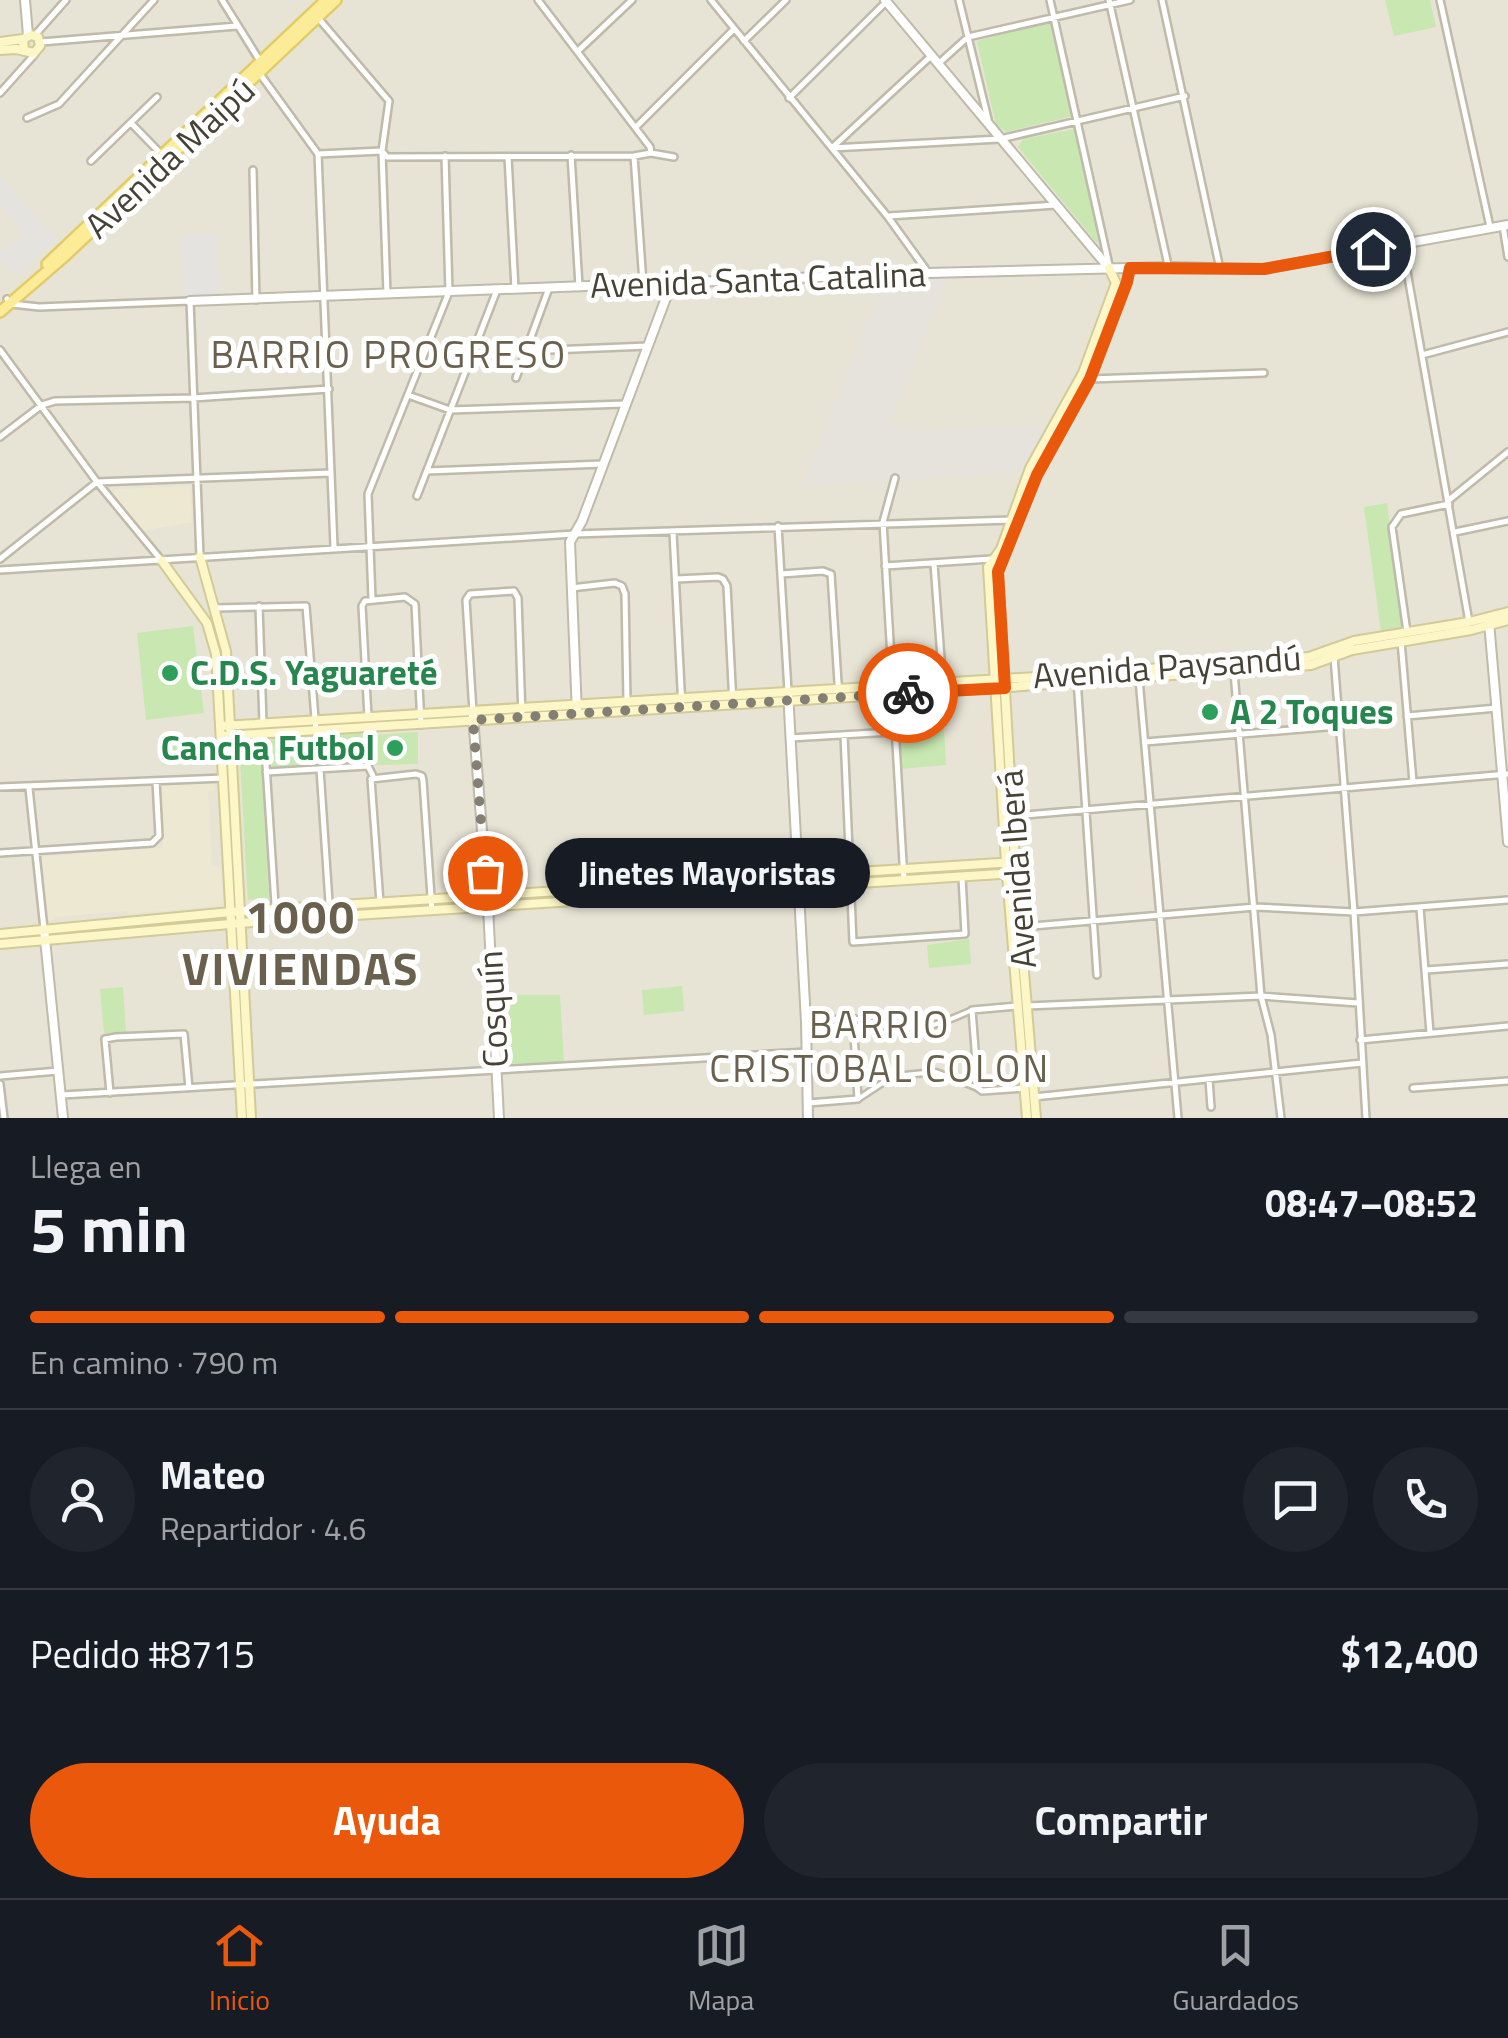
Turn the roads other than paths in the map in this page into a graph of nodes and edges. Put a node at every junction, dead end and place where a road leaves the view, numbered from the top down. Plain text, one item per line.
1 (25, 0) edge
2 (66, 0) edge
3 (154, 0) edge
4 (222, 0) edge
5 (336, 0) edge
6 (632, 0) edge
7 (711, 0) edge
8 (786, 0) edge
9 (959, 0) edge
10 (1050, 0) edge
11 (1130, 0) edge
12 (1162, 0) edge
13 (1440, 0) edge
14 (542, 1) edge
15 (886, 1) edge
16 (1109, 2) edge
17 (320, 8) edge
18 (1054, 17) junction
19 (237, 26) junction
20 (734, 29) junction
21 (120, 36) junction
22 (968, 37) junction
23 (33, 41) junction
24 (744, 41) junction
25 (0, 42) edge
26 (0, 50) edge
27 (578, 51) junction
28 (931, 56) junction
29 (938, 64) junction
30 (262, 68) junction
31 (0, 93) edge
32 (1185, 96) junction
33 (157, 97) dead end
34 (789, 98) junction
35 (1132, 109) junction
36 (27, 118) dead end
37 (1077, 120) junction
38 (131, 123) junction
39 (989, 126) junction
40 (636, 127) junction
41 (1000, 139) junction
42 (832, 148) junction
43 (382, 151) junction
44 (650, 153) junction
45 (318, 154) junction
46 (571, 155) junction
47 (445, 156) junction
48 (508, 156) junction
49 (634, 156) junction
50 (674, 157) dead end
51 (165, 158) junction
52 (90, 161) dead end
53 (252, 170) dead end
54 (1056, 205) junction
55 (888, 216) junction
56 (1506, 226) edge
57 (1491, 228) junction
58 (1402, 244) junction
59 (1508, 256) edge
60 (1169, 267) junction
61 (1109, 268) junction
62 (1130, 268) junction
63 (1220, 268) junction
64 (928, 273) junction
65 (672, 282) junction
66 (643, 283) junction
67 (579, 286) junction
68 (549, 288) junction
69 (515, 289) junction
70 (497, 290) junction
71 (449, 292) junction
72 (387, 294) junction
73 (325, 296) junction
74 (256, 300) junction
75 (190, 301) junction
76 (6, 302) edge
77 (0, 312) edge
78 (1508, 332) edge
79 (648, 346) junction
80 (0, 350) edge
81 (526, 351) junction
82 (1422, 355) junction
83 (1264, 373) dead end
84 (516, 378) dead end
85 (1090, 379) junction
86 (328, 389) junction
87 (408, 396) junction
88 (193, 398) junction
89 (625, 404) junction
90 (42, 405) junction
91 (450, 410) junction
92 (0, 436) edge
93 (1508, 452) edge
94 (603, 464) junction
95 (426, 472) junction
96 (331, 473) junction
97 (895, 478) dead end
98 (196, 480) junction
99 (97, 482) junction
100 (417, 496) dead end
101 (1449, 502) junction
102 (1015, 520) junction
103 (1508, 521) edge
104 (883, 522) junction
105 (778, 526) junction
106 (673, 532) junction
107 (1454, 532) junction
108 (574, 534) junction
109 (370, 545) junction
110 (334, 547) junction
111 (200, 558) junction
112 (0, 559) edge
113 (994, 559) junction
114 (162, 560) junction
115 (934, 564) junction
116 (885, 566) junction
117 (0, 570) edge
118 (781, 574) junction
119 (676, 579) junction
120 (571, 588) junction
121 (212, 594) junction
122 (368, 600) junction
123 (194, 602) junction
124 (259, 606) junction
125 (216, 608) junction
126 (1508, 612) edge
127 (1508, 620) edge
128 (1469, 622) junction
129 (1489, 622) junction
130 (1407, 632) junction
131 (1401, 642) junction
132 (1334, 655) junction
133 (1234, 672) junction
134 (1077, 679) junction
135 (1139, 679) junction
136 (1000, 684) junction
137 (943, 686) junction
138 (891, 690) junction
139 (839, 693) junction
140 (788, 696) junction
141 (733, 700) junction
142 (682, 704) junction
143 (628, 707) junction
144 (1497, 708) junction
145 (577, 710) junction
146 (522, 713) junction
147 (473, 716) junction
148 (1407, 716) junction
149 (421, 720) junction
150 (368, 723) junction
151 (316, 726) junction
152 (1338, 726) junction
153 (264, 729) junction
154 (227, 731) junction
155 (893, 732) junction
156 (1240, 734) junction
157 (844, 735) junction
158 (790, 738) junction
159 (1145, 742) junction
160 (320, 769) junction
161 (266, 772) junction
162 (1505, 775) edge
163 (224, 778) junction
164 (372, 778) junction
165 (156, 780) junction
166 (1413, 782) junction
167 (0, 787) edge
168 (29, 788) junction
169 (1343, 789) junction
170 (1244, 796) junction
171 (1150, 805) junction
172 (1086, 810) junction
173 (1012, 816) junction
174 (1508, 842) edge
175 (36, 850) junction
176 (0, 853) edge
177 (1011, 862) junction
178 (904, 869) junction
179 (852, 873) junction
180 (1012, 873) junction
181 (962, 876) junction
182 (904, 880) junction
183 (798, 882) junction
184 (850, 884) junction
185 (431, 900) junction
186 (1508, 900) edge
187 (380, 902) junction
188 (488, 902) junction
189 (328, 905) junction
190 (1255, 907) junction
191 (1420, 908) junction
192 (274, 910) junction
193 (432, 911) junction
194 (235, 912) junction
195 (1354, 912) junction
196 (381, 914) junction
197 (1160, 915) junction
198 (330, 917) junction
199 (276, 920) junction
200 (1092, 922) junction
201 (236, 924) junction
202 (1020, 928) junction
203 (0, 934) edge
204 (45, 934) junction
205 (0, 944) edge
206 (1508, 964) edge
207 (1425, 970) junction
208 (1097, 975) dead end
209 (1262, 996) junction
210 (1168, 999) junction
211 (1358, 1003) junction
212 (1022, 1006) junction
213 (972, 1010) junction
214 (853, 1018) junction
215 (806, 1022) junction
216 (1508, 1026) edge
217 (1430, 1032) junction
218 (1360, 1040) junction
219 (808, 1052) junction
220 (1362, 1063) junction
221 (496, 1070) junction
222 (58, 1071) junction
223 (1276, 1072) junction
224 (1209, 1079) junction
225 (0, 1080) edge
226 (1508, 1082) edge
227 (1175, 1084) junction
228 (244, 1085) junction
229 (188, 1088) junction
230 (978, 1088) junction
231 (1025, 1088) junction
232 (1413, 1088) dead end
233 (110, 1093) junction
234 (60, 1095) junction
235 (1034, 1097) junction
236 (858, 1100) junction
237 (808, 1103) junction
238 (1211, 1107) dead end
239 (4, 1118) edge
240 (62, 1118) edge
241 (242, 1118) edge
242 (251, 1118) edge
243 (500, 1118) edge
244 (808, 1118) edge
245 (1027, 1118) edge
246 (1036, 1118) edge
247 (1178, 1118) edge
248 (1281, 1118) edge
249 (1358, 1118) edge
250 (1366, 1118) edge

1 - 23 street
2 - 23 street
3 - 21 street
4 - 19 street
5 - 17 main road, Avenida Maipú
6 - 27 street
7 - 20 street
8 - 24 street
9 - 22 street
10 - 18 street
11 - 16 street
12 - 32 street
13 - 57 street
14 - 27 street
15 - 28 street
15 - 34 street
16 - 18 street
16 - 35 street
17 - 30 main road, Avenida Maipú
17 - 43 street
18 - 22 street
18 - 37 street
19 - 21 street
19 - 30 street
20 - 24 street
20 - 40 street
21 - 23 street
21 - 36 street
22 - 29 street
22 - 39 street
23 - 25 main road
23 - 26 main road
23 - 31 street
24 - 34 street
27 - 40 street
28 - 29 street
28 - 42 street
29 - 39 street
30 - 45 street
30 - 51 main road, Avenida Maipú
32 - 35 street
32 - 63 street
33 - 38 street
34 - 42 street
35 - 37 street
35 - 60 street
37 - 41 street
37 - 61 street
38 - 51 street
38 - 52 street
39 - 41 street
40 - 44 street
41 - 42 street
41 - 54 street
42 - 55 street
43 - 45 street
43 - 47 street
43 - 72 street
44 - 49 street
44 - 50 street
45 - 73 street
46 - 48 street
46 - 49 street
46 - 67 street
47 - 48 street
47 - 71 street
48 - 69 street
49 - 66 street
51 - 76 main road, Avenida Maipú
53 - 74 street
54 - 55 street
54 - 61 street
55 - 64 street
56 - 57 street, Avenida Santa Catalina
56 - 59 street
57 - 58 street, Avenida Santa Catalina
58 - 63 street, Avenida Santa Catalina
58 - 82 street
60 - 62 street, Avenida Santa Catalina
60 - 63 street, Avenida Santa Catalina
61 - 62 street, Avenida Santa Catalina
61 - 64 street, Avenida Santa Catalina
61 - 102 main road
62 - 85 main road
64 - 65 street, Avenida Santa Catalina
65 - 66 street, Avenida Santa Catalina
65 - 79 street
66 - 67 street, Avenida Santa Catalina
67 - 68 street, Avenida Santa Catalina
68 - 69 street, Avenida Santa Catalina
68 - 81 street
69 - 70 street, Avenida Santa Catalina
70 - 71 street, Avenida Santa Catalina
70 - 91 street
71 - 72 street, Avenida Santa Catalina
71 - 87 street
72 - 73 street, Avenida Santa Catalina
73 - 74 street, Avenida Santa Catalina
73 - 86 street
74 - 75 street, Avenida Santa Catalina
75 - 76 street, Avenida Santa Catalina
75 - 88 street
76 - 77 main road, Avenida Maipú
78 - 82 street
79 - 81 street
79 - 89 street
80 - 90 street
81 - 84 street
82 - 101 street
83 - 85 street
85 - 102 main road
86 - 88 street
86 - 96 street
87 - 91 street
87 - 109 street
88 - 90 street
88 - 98 street
89 - 91 street
89 - 94 street
90 - 92 street
90 - 99 street
91 - 95 street
93 - 101 street
94 - 95 street
94 - 108 street
95 - 100 street
96 - 98 street
96 - 110 street
97 - 104 street
98 - 99 street
98 - 111 street
99 - 112 street
99 - 114 street
101 - 107 street
101 - 130 street
102 - 104 street
102 - 113 main road
102 - 136 main road
103 - 107 street
104 - 105 street
104 - 116 street
105 - 106 street
105 - 118 street
106 - 108 street
106 - 119 street
107 - 128 street
108 - 109 street
108 - 120 street
109 - 110 street
109 - 122 street
110 - 111 street
111 - 114 street
111 - 121 main road
113 - 115 street
113 - 136 main road
114 - 117 street
114 - 123 main road
115 - 116 street
115 - 137 street
116 - 138 street
118 - 139 street
118 - 140 street
119 - 141 street
119 - 142 street
120 - 143 street
120 - 145 street
121 - 123 main road
121 - 125 main road
122 - 149 street
122 - 150 street
123 - 154 main road
124 - 125 street
124 - 151 street
124 - 153 street
125 - 154 main road
126 - 129 main road, Avenida Paysandú
127 - 129 main road, Avenida Paysandú
128 - 129 main road, Avenida Paysandú
128 - 130 main road, Avenida Paysandú
129 - 131 main road, Avenida Paysandú
129 - 144 street
130 - 131 street
130 - 132 main road, Avenida Paysandú
131 - 132 main road, Avenida Paysandú
131 - 148 street
132 - 133 main road, Avenida Paysandú
132 - 134 main road, Avenida Paysandú
132 - 152 street
133 - 135 main road, Avenida Paysandú
133 - 156 street
134 - 135 main road, Avenida Paysandú
134 - 136 main road, Avenida Paysandú
134 - 172 street
135 - 159 street
136 - 137 main road, Avenida Paysandú
136 - 173 main road, Avenida Iberá
136 - 177 main road, Avenida Iberá
137 - 138 main road, Avenida Paysandú
138 - 139 main road, Avenida Paysandú
138 - 155 street
139 - 140 main road, Avenida Paysandú
140 - 141 main road, Avenida Paysandú
140 - 158 street
141 - 142 main road, Avenida Paysandú
142 - 143 main road, Avenida Paysandú
143 - 145 main road, Avenida Paysandú
144 - 148 street
144 - 162 street
145 - 146 main road, Avenida Paysandú
146 - 147 main road, Avenida Paysandú
146 - 147 street, Cosquín
147 - 149 main road, Avenida Paysandú
147 - 188 street, Cosquín
148 - 166 street
149 - 150 main road, Avenida Paysandú
150 - 151 main road, Avenida Paysandú
151 - 153 main road, Avenida Paysandú
152 - 156 street
152 - 169 street
153 - 154 main road, Avenida Paysandú
153 - 161 street
154 - 163 main road
154 - 194 main road
155 - 157 street
155 - 178 street
156 - 159 street
156 - 170 street
157 - 158 street
157 - 179 street
158 - 183 street
159 - 171 street
160 - 161 street
160 - 164 street
160 - 189 street
161 - 192 street
162 - 166 street
162 - 174 street
163 - 165 street
163 - 194 main road
164 - 185 street
164 - 187 street
165 - 168 street
165 - 175 street
166 - 169 street
167 - 168 street
168 - 175 street
169 - 170 street
169 - 195 street
170 - 171 street
170 - 190 street
171 - 172 street
171 - 197 street
172 - 173 street
172 - 200 street
173 - 177 main road, Avenida Iberá
175 - 176 street
175 - 204 street
177 - 178 main road
177 - 180 main road, Avenida Iberá
178 - 179 main road
178 - 182 street
179 - 183 main road
179 - 184 street
180 - 181 main road
180 - 202 main road, Avenida Iberá
180 - 212 main road, Avenida Iberá
181 - 182 main road
181 - 184 street
182 - 184 main road
183 - 184 main road
183 - 188 main road
183 - 215 street
185 - 187 main road
185 - 188 main road
185 - 193 street
186 - 191 street
187 - 189 main road
187 - 196 street
188 - 193 main road
188 - 221 street, Cosquín
189 - 192 main road
189 - 198 street
190 - 195 street
190 - 197 street
190 - 209 street
191 - 195 street
191 - 207 street
192 - 194 main road
192 - 199 street
193 - 196 main road
194 - 201 main road
194 - 204 main road
195 - 211 street
196 - 198 main road
197 - 200 street
197 - 210 street
198 - 199 main road
199 - 201 main road
200 - 202 street
200 - 208 street
201 - 204 main road
201 - 228 main road
202 - 212 main road, Avenida Iberá
203 - 204 main road
204 - 205 main road
204 - 222 street
206 - 207 street
207 - 217 street
209 - 210 street
209 - 211 street
209 - 223 street
210 - 212 street
210 - 227 street
211 - 218 street
212 - 213 street
212 - 231 main road, Avenida Iberá
212 - 235 main road, Avenida Iberá
213 - 214 street
213 - 230 street
214 - 215 street
214 - 236 street
215 - 219 street
216 - 217 street
217 - 218 street
218 - 220 street
219 - 221 street
219 - 237 street
220 - 223 street
220 - 250 street
221 - 228 street
221 - 243 street, Cosquín
222 - 225 street
222 - 234 street
223 - 224 street
223 - 248 street
224 - 227 street
224 - 238 street
225 - 239 street
226 - 232 street
227 - 235 street
227 - 247 street
228 - 229 street
228 - 241 main road
228 - 242 main road
229 - 233 street
229 - 233 street
230 - 231 street
230 - 236 street
231 - 245 main road, Avenida Iberá
233 - 234 street
234 - 240 street
235 - 246 main road, Avenida Iberá
236 - 237 street
237 - 244 street
249 - 250 street

